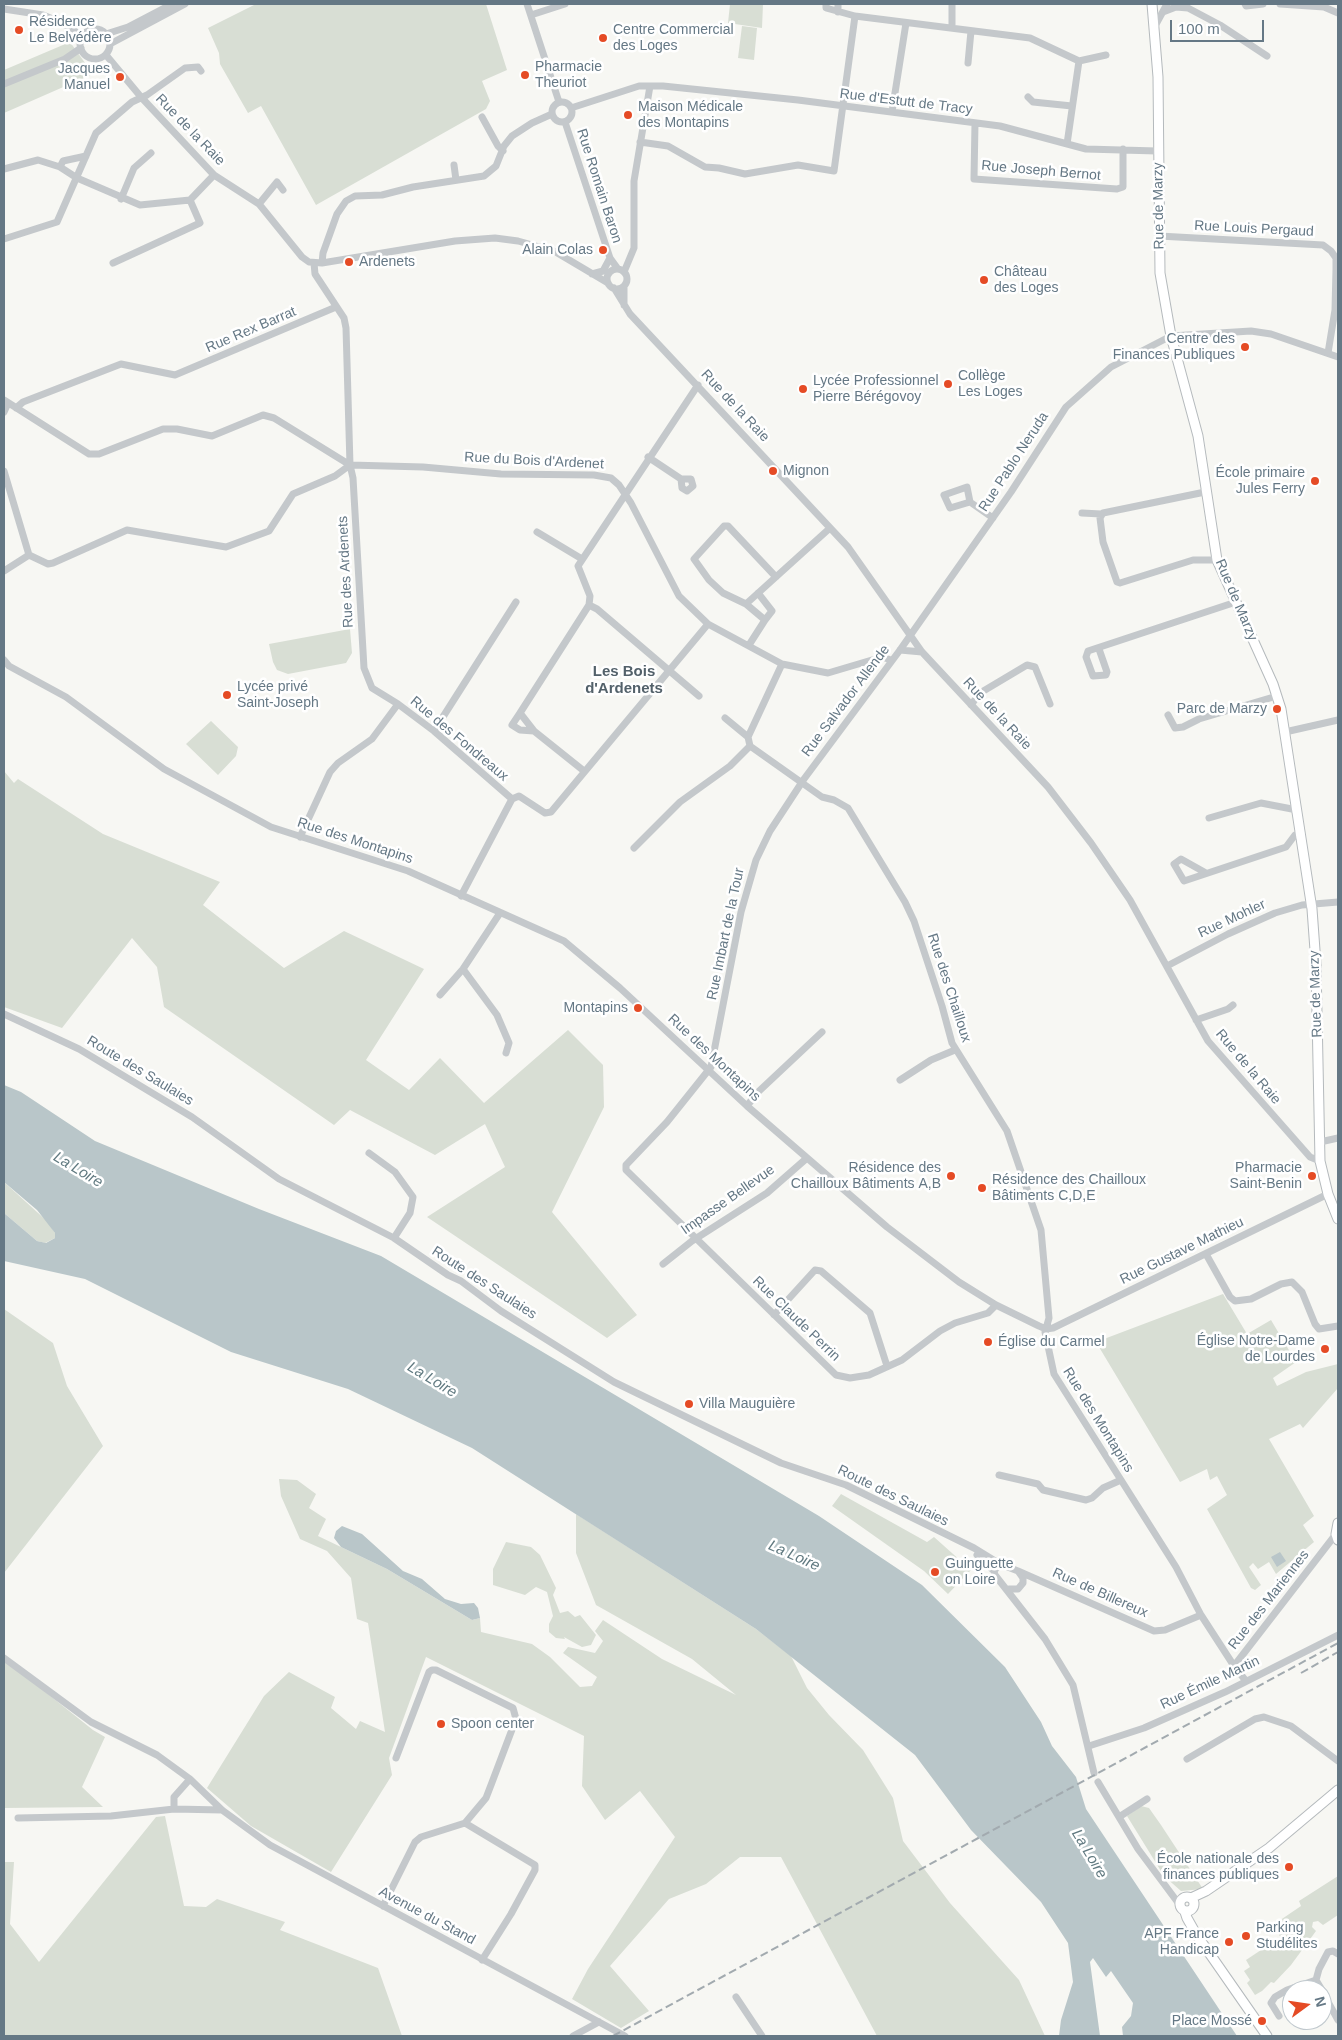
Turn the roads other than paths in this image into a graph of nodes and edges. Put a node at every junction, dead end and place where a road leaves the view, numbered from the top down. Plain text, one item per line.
1 (172, 4) edge
2 (185, 4) edge
3 (527, 4) edge
4 (565, 4) edge
5 (826, 4) edge
6 (952, 4) edge
7 (1152, 4) edge
8 (1167, 4) edge
9 (1245, 4) edge
10 (1263, 4) edge
11 (1280, 4) edge
12 (1174, 5) edge
13 (838, 8) edge
14 (4, 9) edge
15 (1163, 12) junction
16 (1338, 13) edge
17 (531, 15) junction
18 (855, 16) junction
19 (906, 23) junction
20 (1154, 26) junction
21 (952, 28) junction
22 (971, 31) junction
23 (106, 34) junction
24 (83, 36) junction
25 (110, 44) junction
26 (83, 52) junction
27 (106, 55) junction
28 (1106, 55) dead end
29 (1267, 56) dead end
30 (1079, 61) junction
31 (968, 63) dead end
32 (201, 71) dead end
33 (4, 84) edge
34 (647, 86) junction
35 (141, 97) junction
36 (1028, 97) dead end
37 (559, 102) junction
38 (1072, 106) junction
39 (842, 107) junction
40 (571, 108) junction
41 (892, 112) junction
42 (552, 114) junction
43 (482, 117) dead end
44 (565, 122) junction
45 (975, 123) junction
46 (640, 142) junction
47 (1067, 144) junction
48 (1123, 149) junction
49 (503, 151) junction
50 (1158, 151) junction
51 (151, 153) dead end
52 (86, 156) junction
53 (454, 165) dead end
54 (60, 167) junction
55 (4, 169) edge
56 (214, 175) junction
57 (77, 178) junction
58 (456, 180) junction
59 (283, 190) dead end
60 (120, 198) junction
61 (190, 200) junction
62 (259, 204) junction
63 (1159, 236) junction
64 (4, 239) edge
65 (610, 258) junction
66 (322, 262) junction
67 (314, 263) junction
68 (113, 264) dead end
69 (615, 272) junction
70 (594, 276) junction
71 (611, 286) junction
72 (624, 286) junction
73 (624, 305) junction
74 (336, 307) junction
75 (1170, 336) junction
76 (1328, 353) junction
77 (1338, 356) edge
78 (698, 385) junction
79 (6, 402) edge
80 (16, 408) junction
81 (4, 412) edge
82 (648, 457) junction
83 (350, 465) junction
84 (4, 471) edge
85 (681, 480) dead end
86 (1206, 492) junction
87 (624, 495) junction
88 (970, 502) dead end
89 (1082, 513) dead end
90 (1101, 514) junction
91 (993, 518) junction
92 (830, 528) junction
93 (537, 532) dead end
94 (29, 555) junction
95 (582, 559) junction
96 (1217, 560) junction
97 (4, 572) edge
98 (776, 576) junction
99 (758, 593) junction
100 (516, 602) dead end
101 (1236, 602) junction
102 (746, 604) junction
103 (589, 605) junction
104 (764, 620) junction
105 (708, 624) junction
106 (911, 634) junction
107 (749, 645) junction
108 (1099, 648) dead end
109 (900, 650) junction
110 (922, 652) junction
111 (4, 660) edge
112 (891, 660) junction
113 (782, 664) junction
114 (669, 670) junction
115 (699, 696) dead end
116 (1277, 696) junction
117 (398, 704) junction
118 (1050, 704) dead end
119 (971, 705) junction
120 (520, 713) junction
121 (1168, 715) dead end
122 (725, 718) dead end
123 (1338, 720) edge
124 (434, 731) junction
125 (534, 731) junction
126 (1285, 732) junction
127 (748, 737) junction
128 (750, 746) junction
129 (584, 771) junction
130 (801, 782) junction
131 (512, 799) junction
132 (1297, 810) junction
133 (1208, 818) dead end
134 (1301, 833) junction
135 (300, 837) junction
136 (634, 848) dead end
137 (1206, 873) dead end
138 (461, 896) junction
139 (1338, 902) edge
140 (1312, 904) junction
141 (500, 913) junction
142 (1167, 966) junction
143 (463, 970) junction
144 (440, 994) dead end
145 (1234, 1005) dead end
146 (4, 1014) edge
147 (1196, 1020) junction
148 (822, 1032) dead end
149 (955, 1050) junction
150 (506, 1053) dead end
151 (709, 1071) junction
152 (900, 1080) dead end
153 (747, 1106) junction
154 (1338, 1138) edge
155 (1320, 1142) junction
156 (369, 1153) dead end
157 (807, 1158) junction
158 (1320, 1161) junction
159 (1328, 1194) junction
160 (1338, 1219) edge
161 (394, 1238) junction
162 (696, 1238) junction
163 (1206, 1254) junction
164 (663, 1264) dead end
165 (996, 1305) junction
166 (774, 1315) junction
167 (1338, 1326) edge
168 (1046, 1329) junction
169 (887, 1366) junction
170 (999, 1475) dead end
171 (1121, 1480) junction
172 (1338, 1523) edge
173 (1337, 1537) edge
174 (966, 1545) junction
175 (1000, 1564) junction
176 (994, 1571) junction
177 (1018, 1571) junction
178 (1008, 1589) junction
179 (1018, 1589) junction
180 (1023, 1610) junction
181 (1201, 1615) junction
182 (1338, 1635) edge
183 (4, 1658) edge
184 (1234, 1666) junction
185 (1246, 1681) junction
186 (1089, 1746) junction
187 (396, 1758) dead end
188 (1187, 1759) dead end
189 (1338, 1761) edge
190 (1094, 1773) dead end
191 (190, 1779) junction
192 (1099, 1785) dead end
193 (1338, 1790) edge
194 (1147, 1800) dead end
195 (174, 1809) junction
196 (222, 1810) junction
197 (1119, 1817) junction
198 (18, 1818) dead end
199 (465, 1823) junction
200 (1192, 1900) junction
201 (1180, 1903) junction
202 (382, 1906) junction
203 (1338, 1954) edge
204 (482, 1960) junction
205 (1316, 1980) edge
206 (1282, 1993) edge
207 (736, 1997) dead end
208 (1332, 2009) edge
209 (1279, 2016) dead end
210 (1338, 2020) edge
211 (599, 2022) junction
212 (573, 2036) edge
213 (625, 2036) edge
214 (762, 2036) edge
215 (1266, 2036) edge

1 - 23 street
2 - 25 street
3 - 17 street
4 - 17 street
5 - 13 street
6 - 21 street
7 - 20 main road, Rue de Marzy
8 - 15 street
9 - 10 street
11 - 16 street
12 - 15 street
12 - 29 street
13 - 18 street
14 - 24 street
15 - 20 street
17 - 37 street
18 - 19 street
18 - 39 street
19 - 21 street
19 - 41 street
20 - 50 main road, Rue de Marzy
21 - 22 street
22 - 30 street
22 - 31 street
23 - 24 street
23 - 25 street
24 - 26 street
25 - 27 street
26 - 27 street
26 - 33 street
27 - 35 street, Rue de la Raie
28 - 30 street
30 - 38 street
32 - 35 street
34 - 39 street, Rue d'Estutt de Tracy
34 - 40 street
34 - 46 street
35 - 52 street
35 - 56 street, Rue de la Raie
36 - 38 street
37 - 40 street
37 - 42 street
38 - 47 street
39 - 41 street, Rue d'Estutt de Tracy
39 - 46 street
40 - 44 street
41 - 45 street, Rue d'Estutt de Tracy
42 - 44 street
42 - 49 street
43 - 49 street
44 - 65 street, Rue Romain Baron
45 - 47 street, Rue d'Estutt de Tracy
45 - 48 street, Rue Joseph Bernot
46 - 69 street
47 - 48 street, Rue d'Estutt de Tracy
48 - 50 street, Rue d'Estutt de Tracy
49 - 58 street
50 - 63 main road, Rue de Marzy
51 - 60 street
52 - 54 street
52 - 57 street
53 - 58 street
54 - 55 street
54 - 57 street
56 - 61 street
56 - 62 street, Rue de la Raie
57 - 60 street
57 - 64 street
58 - 66 street
59 - 62 street
60 - 61 street
61 - 68 street
62 - 67 street, Rue de la Raie
63 - 75 main road, Rue de Marzy
63 - 76 street, Rue Louis Pergaud
65 - 69 street, Rue Romain Baron
65 - 70 street
66 - 67 street
66 - 70 street
67 - 74 street, Rue des Ardenets
69 - 70 street
69 - 71 street
69 - 72 street
70 - 71 street
71 - 72 street
71 - 73 street, Rue de la Raie
72 - 73 street
73 - 78 street, Rue de la Raie
74 - 80 street, Rue Rex Barrat
74 - 83 street, Rue des Ardenets
75 - 76 street
75 - 86 main road, Rue de Marzy
75 - 91 street, Rue Pablo Neruda
76 - 77 street
78 - 82 street
78 - 92 street, Rue de la Raie
79 - 80 street
79 - 81 street
80 - 83 street
82 - 85 street
82 - 87 street
83 - 87 street, Rue du Bois d'Ardenet
83 - 94 street
83 - 117 street, Rue des Ardenets
84 - 94 street
86 - 90 street
86 - 96 main road, Rue de Marzy
87 - 95 street
87 - 105 street, Rue du Bois d'Ardenet
88 - 91 street
89 - 90 street
90 - 96 street
91 - 106 street, Rue Pablo Neruda
92 - 98 street
92 - 106 street, Rue de la Raie
93 - 95 street
94 - 97 street
95 - 103 street
96 - 101 main road, Rue de Marzy
98 - 99 street
98 - 102 street
99 - 102 street
99 - 104 street
100 - 124 street
101 - 108 street
101 - 116 main road, Rue de Marzy
102 - 104 street
103 - 114 street
103 - 120 street
104 - 107 street
105 - 107 street, Rue du Bois d'Ardenet
105 - 114 street
106 - 109 street, Rue Salvador Allende
106 - 110 street, Rue de la Raie
107 - 113 street, Rue du Bois d'Ardenet
109 - 110 street
109 - 112 street, Rue Salvador Allende
110 - 119 street, Rue de la Raie
111 - 135 street, Rue des Montapins
112 - 113 street, Rue du Bois d'Ardenet
112 - 130 street, Rue Salvador Allende
113 - 127 street
114 - 115 street
114 - 129 street
116 - 121 street
116 - 126 main road, Rue de Marzy
117 - 124 street, Rue des Fondreaux
117 - 135 street
118 - 119 street
119 - 142 street, Rue de la Raie
120 - 125 street
120 - 125 street
122 - 127 street
123 - 126 street
124 - 131 street, Rue des Fondreaux
125 - 129 street
126 - 132 main road, Rue de Marzy
127 - 128 street
128 - 130 street, Rue des Chailloux
128 - 136 street
129 - 131 street
130 - 149 street, Rue des Chailloux
130 - 151 street, Rue Imbart de la Tour
131 - 138 street, Rue des Fondreaux
132 - 133 street
132 - 134 main road, Rue de Marzy
134 - 137 street
134 - 140 main road, Rue de Marzy
135 - 138 street, Rue des Montapins
138 - 141 street, Rue des Montapins
139 - 140 street, Rue Mohler
140 - 142 street, Rue Mohler
140 - 155 main road, Rue de Marzy
141 - 143 street
141 - 151 street, Rue des Montapins
142 - 147 street, Rue de la Raie
143 - 144 street
143 - 150 street
145 - 147 street
146 - 161 street, Route des Saulaies
147 - 158 street, Rue de la Raie
148 - 153 street
149 - 152 street
149 - 168 street, Rue des Chailloux
151 - 153 street, Rue des Montapins
151 - 162 street, Rue Claude Perrin
153 - 157 street, Rue des Montapins
154 - 155 street
155 - 158 main road, Rue de Marzy
156 - 161 street
157 - 162 street, Impasse Bellevue
157 - 165 street, Rue des Montapins
158 - 159 main road, Rue de Marzy
159 - 160 main road, Rue de Marzy
159 - 163 street, Rue Gustave Mathieu
161 - 174 street, Route des Saulaies
162 - 164 street, Impasse Bellevue
162 - 166 street, Rue Claude Perrin
163 - 167 street
163 - 168 street, Rue Gustave Mathieu
165 - 168 street, Rue des Montapins
165 - 169 street, Rue Claude Perrin
166 - 169 street, Rue Claude Perrin
166 - 169 street
168 - 171 street, Rue des Montapins
170 - 171 street
171 - 181 street, Rue des Montapins
172 - 173 main road
173 - 184 street, Rue des Mariennes
174 - 175 street, Route des Saulaies
174 - 176 street, Route des Saulaies
175 - 176 street
175 - 177 street, Rue de Billereux
176 - 178 street, Route des Saulaies
177 - 179 street
177 - 181 street, Rue de Billereux
178 - 179 street
178 - 180 street, Route des Saulaies
179 - 180 street
180 - 186 street, Route des Saulaies
181 - 184 street, Rue des Montapins
182 - 185 street, Rue Émile Martin
183 - 191 street, Avenue du Stand
184 - 185 street, Rue des Mariennes
185 - 186 street, Rue Émile Martin
186 - 190 street, Route des Saulaies
187 - 199 street
188 - 189 street
191 - 195 street
191 - 196 street, Avenue du Stand
192 - 197 street
193 - 200 main road
194 - 197 street
195 - 196 street
195 - 198 street
196 - 202 street, Avenue du Stand
197 - 201 street
199 - 202 street
199 - 204 street
200 - 201 main road
200 - 201 main road
201 - 215 main road
202 - 204 street, Avenue du Stand
203 - 205 street
204 - 211 street, Avenue du Stand
206 - 209 street
207 - 214 street
208 - 210 street
211 - 212 street
211 - 213 street, Avenue du Stand

